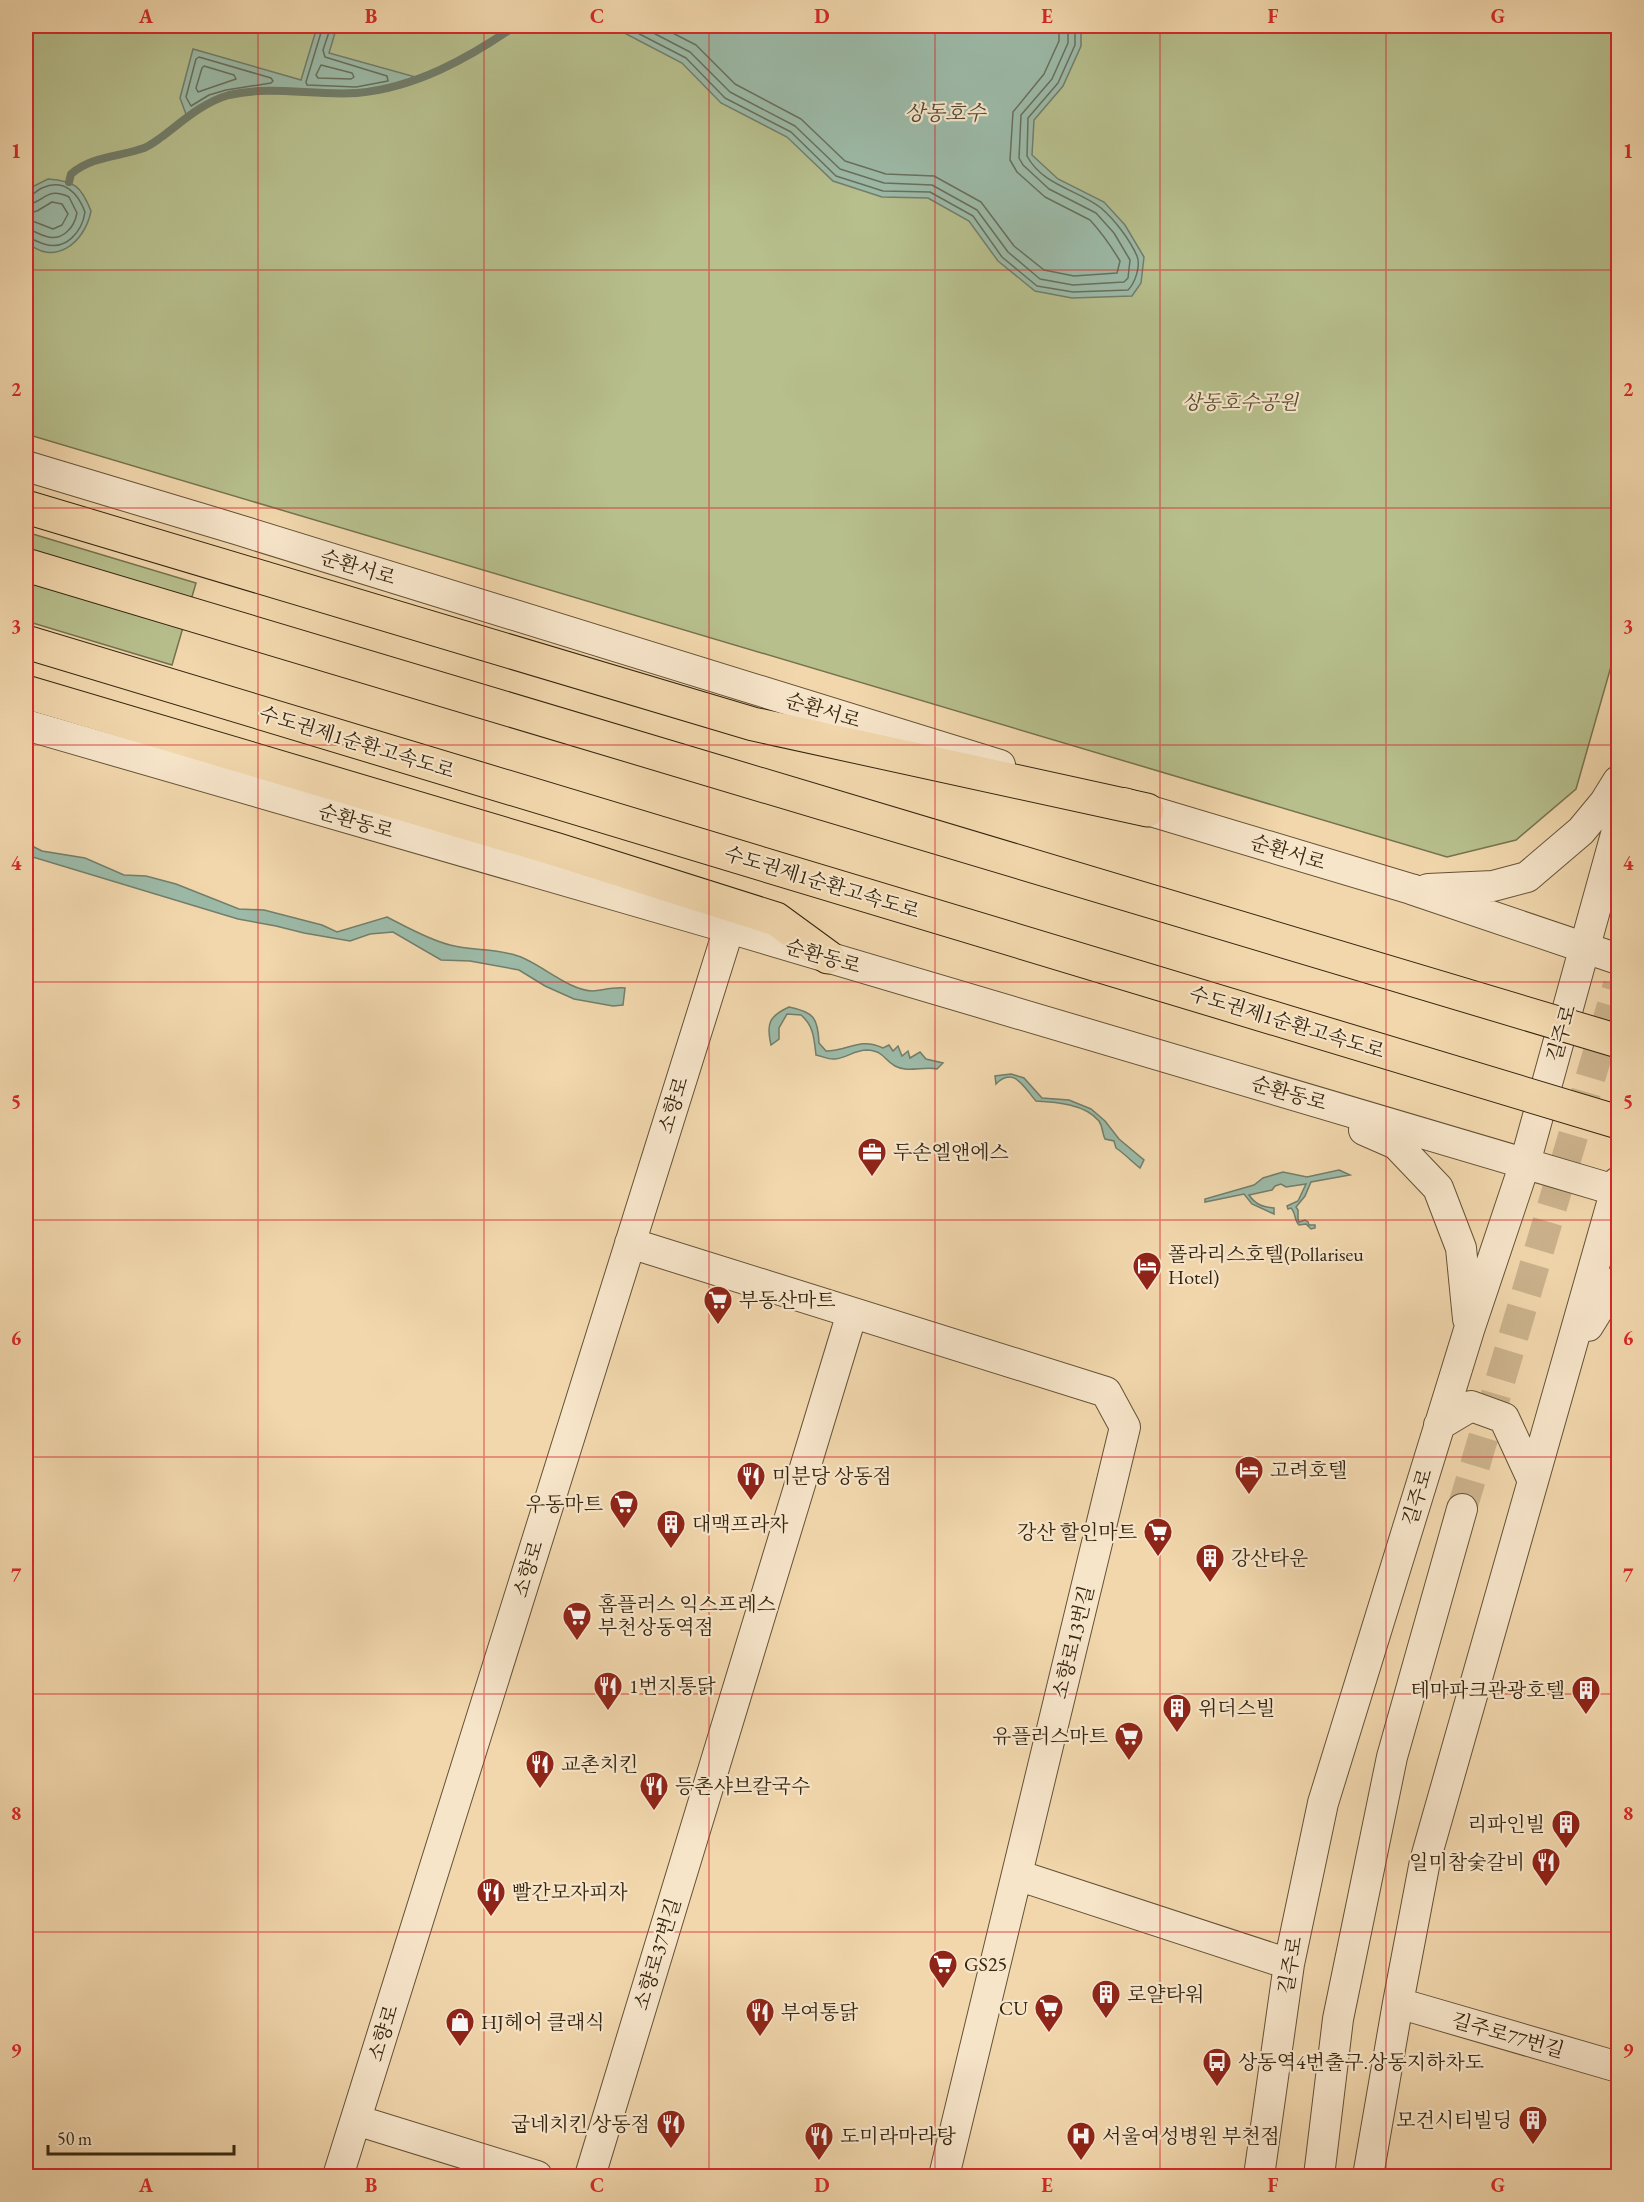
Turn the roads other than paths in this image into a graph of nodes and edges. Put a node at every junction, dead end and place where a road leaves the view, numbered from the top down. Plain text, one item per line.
1 (26, 466) edge
2 (26, 507) edge
3 (26, 565) edge
4 (26, 642) edge
5 (26, 692) edge
6 (26, 725) edge
7 (1618, 781) edge
8 (1147, 810) junction
9 (1618, 827) edge
10 (1411, 890) junction
11 (729, 928) junction
12 (1585, 948) junction
13 (828, 957) junction
14 (1618, 959) edge
15 (1618, 1041) edge
16 (1283, 1092) junction
17 (1618, 1122) edge
18 (1525, 1163) junction
19 (1618, 1188) edge
20 (630, 1244) junction
21 (1618, 1281) edge
22 (852, 1313) junction
23 (1469, 1330) junction
24 (1568, 1356) junction
25 (1439, 1425) junction
26 (1533, 1481) junction
27 (1462, 1509) tunnel mouth
28 (1017, 1875) junction
29 (1289, 1964) junction
30 (1398, 2003) junction
31 (1618, 2067) edge
32 (356, 2120) junction
33 (338, 2176) edge
34 (537, 2176) edge
35 (590, 2176) edge
36 (944, 2176) edge
37 (1259, 2176) edge
38 (1319, 2176) edge
39 (1368, 2176) edge

1 - 8 street, 순환서로
2 - 8 highway
3 - 15 highway, bridge
4 - 17 highway, 수도권제1순환고속도로, bridge
5 - 13 highway
6 - 11 street, 순환동로
7 - 10 street
8 - 10 street, 순환서로
9 - 12 street, 길주로
10 - 12 street, 순환서로
11 - 13 street, 순환동로
11 - 20 street, 소향로
12 - 14 street, 순환서로
12 - 18 street, 길주로
13 - 16 street, 순환동로
16 - 18 street, 순환동로
16 - 23 street
18 - 19 street, 순환동로
18 - 23 street, 길주로
19 - 24 street
20 - 22 street, 소향로13번길
20 - 32 street, 소향로
21 - 24 street
22 - 28 street, 소향로13번길
22 - 35 street, 소향로37번길
23 - 25 street, 길주로
24 - 26 street
25 - 26 street
25 - 29 street, 길주로
26 - 30 street
27 - 38 street
28 - 29 street
28 - 36 street
29 - 37 street, 길주로
30 - 31 street, 길주로77번길
30 - 39 street
32 - 33 street, 소향로
32 - 34 street

